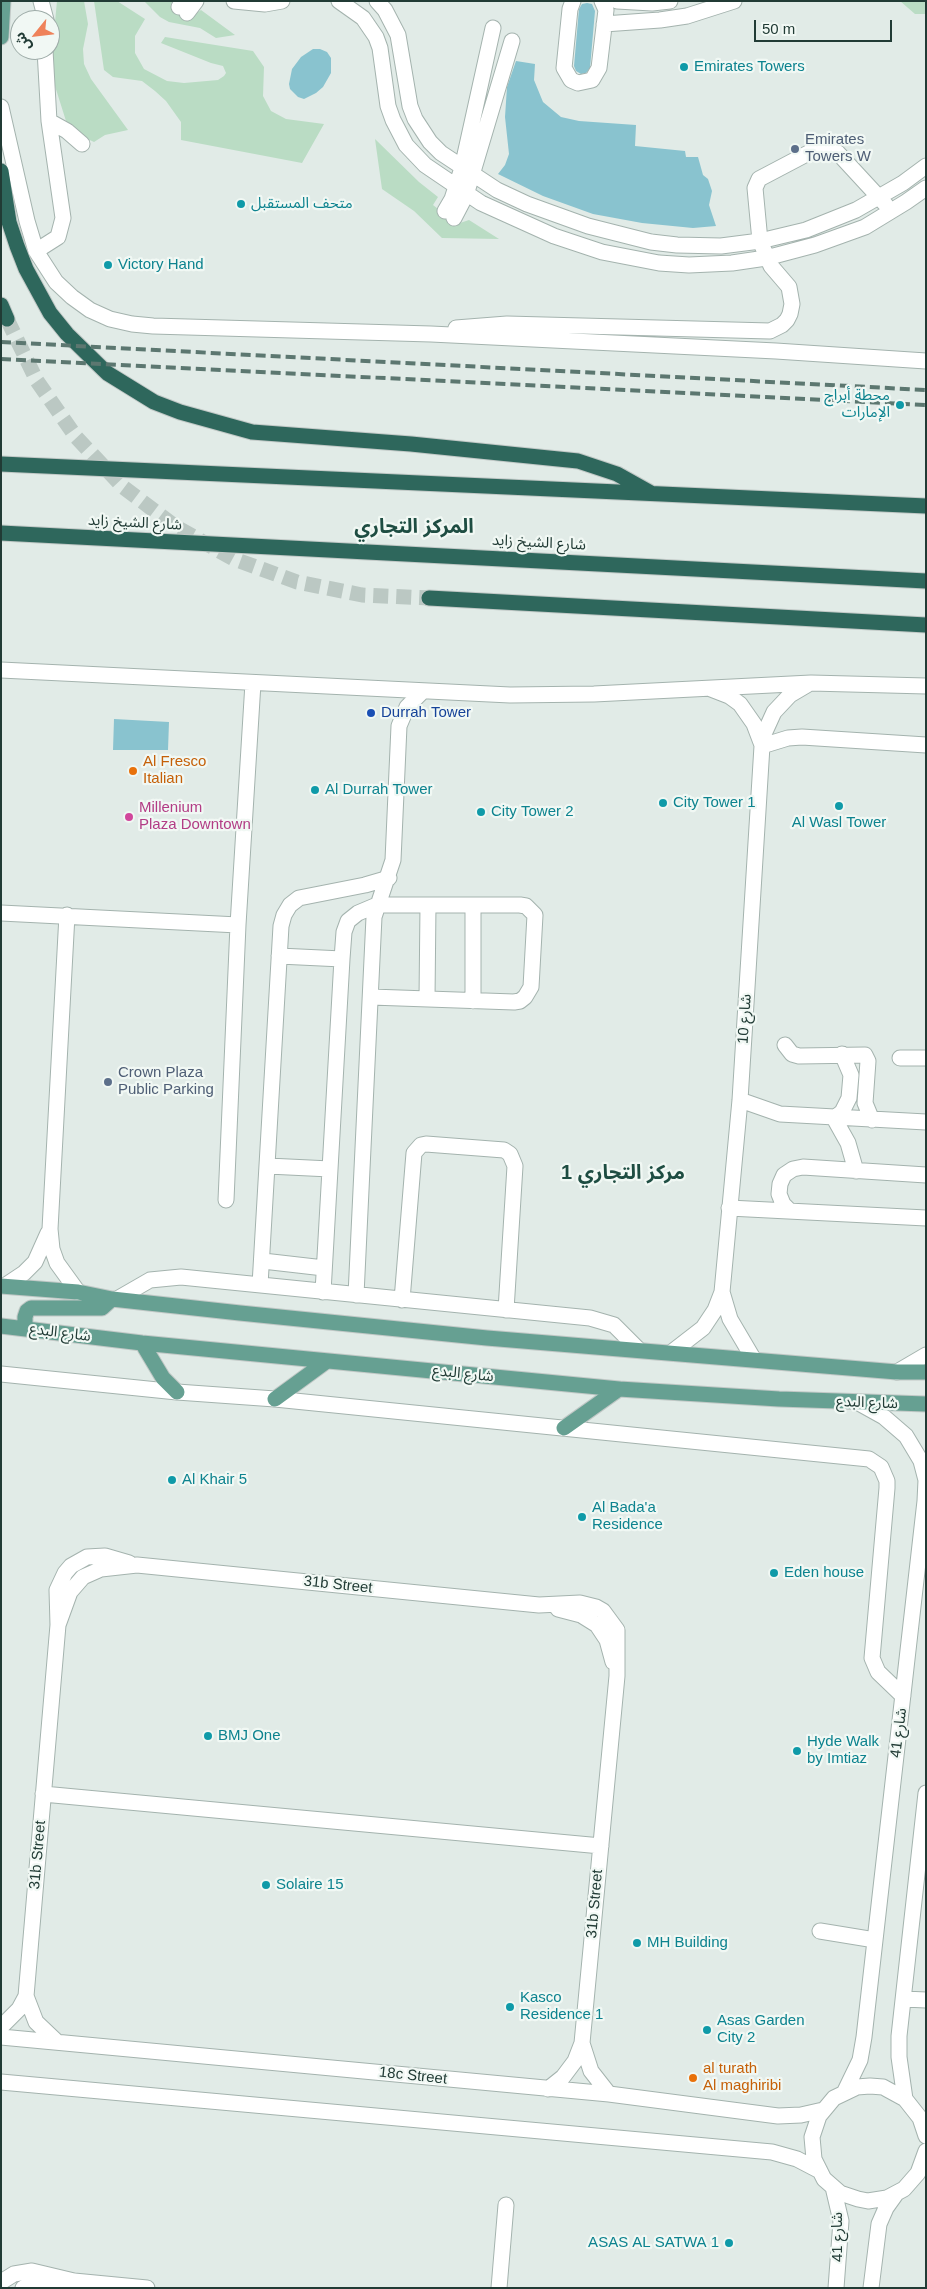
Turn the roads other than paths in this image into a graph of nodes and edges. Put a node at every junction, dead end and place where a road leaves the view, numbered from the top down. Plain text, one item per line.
1 (3, 1) edge
2 (234, 1) edge
3 (282, 1) edge
4 (339, 1) edge
5 (377, 1) edge
6 (573, 1) edge
7 (602, 1) edge
8 (617, 1) edge
9 (670, 1) edge
10 (734, 1) edge
11 (357, 6) edge
12 (604, 24) junction
13 (492, 28) dead end
14 (1, 37) edge
15 (512, 41) dead end
16 (46, 60) edge
17 (1, 107) edge
18 (49, 121) junction
19 (82, 144) dead end
20 (926, 166) edge
21 (1, 171) edge
22 (467, 171) junction
23 (926, 188) edge
24 (461, 191) junction
25 (880, 197) junction
26 (891, 212) junction
27 (450, 214) dead end
28 (760, 241) junction
29 (36, 251) junction
30 (766, 258) junction
31 (431, 334) junction
32 (926, 362) edge
33 (1, 464) edge
34 (652, 493) junction
35 (926, 506) edge
36 (1, 533) edge
37 (926, 581) edge
38 (429, 598) tunnel mouth
39 (926, 625) edge
40 (1, 670) edge
41 (253, 683) junction
42 (811, 683) junction
43 (926, 686) edge
44 (707, 687) junction
45 (422, 692) junction
46 (926, 745) edge
47 (762, 746) junction
48 (389, 878) junction
49 (377, 905) junction
50 (428, 905) junction
51 (473, 905) junction
52 (1, 913) edge
53 (67, 915) junction
54 (238, 925) junction
55 (279, 956) junction
56 (342, 959) junction
57 (371, 997) junction
58 (427, 999) junction
59 (472, 1001) junction
60 (784, 1046) dead end
61 (842, 1054) junction
62 (900, 1058) dead end
63 (926, 1058) edge
64 (740, 1100) junction
65 (834, 1118) junction
66 (922, 1118) edge
67 (872, 1120) junction
68 (268, 1166) junction
69 (330, 1169) junction
70 (856, 1171) junction
71 (926, 1175) edge
72 (226, 1200) dead end
73 (729, 1208) junction
74 (790, 1211) junction
75 (926, 1218) edge
76 (50, 1229) junction
77 (262, 1261) junction
78 (324, 1268) junction
79 (4, 1285) edge
80 (260, 1285) junction
81 (78, 1292) junction
82 (323, 1292) junction
83 (722, 1292) junction
84 (356, 1295) junction
85 (115, 1299) junction
86 (402, 1300) junction
87 (506, 1310) junction
88 (1, 1326) edge
89 (25, 1328) junction
90 (142, 1343) junction
91 (639, 1350) junction
92 (672, 1352) junction
93 (926, 1355) edge
94 (754, 1358) junction
95 (327, 1361) junction
96 (897, 1372) junction
97 (926, 1372) edge
98 (1, 1374) edge
99 (619, 1389) junction
100 (177, 1392) junction
101 (275, 1399) junction
102 (857, 1402) junction
103 (926, 1404) edge
104 (564, 1428) junction
105 (925, 1465) edge
106 (903, 1696) junction
107 (926, 1793) edge
108 (43, 1794) junction
109 (923, 1828) edge
110 (601, 1846) junction
111 (820, 1931) dead end
112 (875, 1940) junction
113 (26, 1996) junction
114 (904, 1999) junction
115 (926, 2000) edge
116 (1, 2026) edge
117 (1, 2037) edge
118 (56, 2042) junction
119 (582, 2043) junction
120 (1, 2082) edge
121 (548, 2089) junction
122 (845, 2091) junction
123 (609, 2094) junction
124 (905, 2099) junction
125 (823, 2110) junction
126 (926, 2136) edge
127 (925, 2160) edge
128 (820, 2171) junction
129 (832, 2187) junction
130 (896, 2194) junction
131 (506, 2205) dead end
132 (74, 2281) junction
133 (1, 2282) edge
134 (23, 2288) edge
135 (147, 2288) edge
136 (499, 2288) edge
137 (836, 2288) edge
138 (871, 2288) edge

1 - 14 main road
2 - 3 street
4 - 11 street
5 - 22 street
6 - 12 street
7 - 12 street
8 - 9 street
10 - 12 street
11 - 24 street
13 - 22 street
15 - 22 street
16 - 18 street
17 - 29 street
18 - 19 street
18 - 29 street
20 - 25 street
21 - 34 highway
22 - 24 street
22 - 28 street
23 - 26 street
24 - 27 street
24 - 30 street
25 - 26 street
25 - 28 street
25 - 28 street
26 - 30 street
28 - 30 street
29 - 31 street
30 - 31 street
31 - 32 street
33 - 34 highway
34 - 35 highway
36 - 37 highway, شارع الشيخ زايد
38 - 39 highway
40 - 41 street
41 - 45 street
41 - 54 street
42 - 43 street
42 - 44 street
42 - 47 street, شارع 10
44 - 45 street
44 - 47 street, شارع 10
45 - 48 street
46 - 47 street
47 - 64 street, شارع 10
48 - 49 street
48 - 55 street
49 - 50 street
49 - 56 street
49 - 57 street
50 - 51 street
50 - 58 street
51 - 59 street
51 - 59 street
52 - 53 street
53 - 54 street
53 - 76 street
54 - 72 street
55 - 56 street
55 - 68 street
56 - 69 street
57 - 58 street
57 - 84 street
58 - 59 street
60 - 61 street
61 - 65 street
61 - 67 street
62 - 63 street
64 - 65 street
64 - 73 street, شارع 10
65 - 67 street
65 - 70 street
66 - 67 street
68 - 69 street
68 - 77 street
69 - 78 street
70 - 71 street
70 - 74 street
73 - 74 street
73 - 83 street, شارع 10
74 - 75 street
76 - 79 street
76 - 81 street
77 - 78 street
77 - 80 street
78 - 82 street
79 - 81 main road
80 - 82 street
80 - 85 street
81 - 85 main road
82 - 84 street
83 - 92 street, شارع 10
83 - 94 street, شارع 10
84 - 86 street
85 - 89 main road
85 - 91 main road
86 - 87 street
86 - 87 street
87 - 91 street
88 - 89 main road, شارع البدع
89 - 90 main road, شارع البدع
90 - 95 main road, شارع البدع
90 - 100 main road
91 - 92 main road
92 - 94 main road
93 - 96 street
94 - 96 main road
95 - 99 main road, شارع البدع
95 - 101 main road
96 - 97 main road
98 - 100 street
99 - 102 main road, شارع البدع
99 - 104 main road
100 - 101 street
101 - 104 street
102 - 103 main road, شارع البدع
102 - 105 street, شارع 41
104 - 106 street
105 - 106 street, شارع 41
106 - 112 street, شارع 41
107 - 109 street
108 - 110 street
108 - 110 street, 31b Street
108 - 113 street, 31b Street
109 - 114 street
110 - 119 street, 31b Street
111 - 112 street
112 - 122 street, شارع 41
113 - 116 street
113 - 118 street, 31b Street
114 - 115 street
114 - 124 street
117 - 118 street, 18c Street
118 - 121 street, 18c Street
119 - 121 street, 31b Street
119 - 123 street, 31b Street
120 - 128 street
121 - 123 street, 18c Street
122 - 124 street
122 - 125 street
123 - 125 street, 18c Street
124 - 126 street
125 - 128 street
127 - 130 street
128 - 129 street
129 - 130 street
129 - 137 street, شارع 41
130 - 138 street
131 - 136 street
132 - 133 street
132 - 134 street
132 - 135 street

